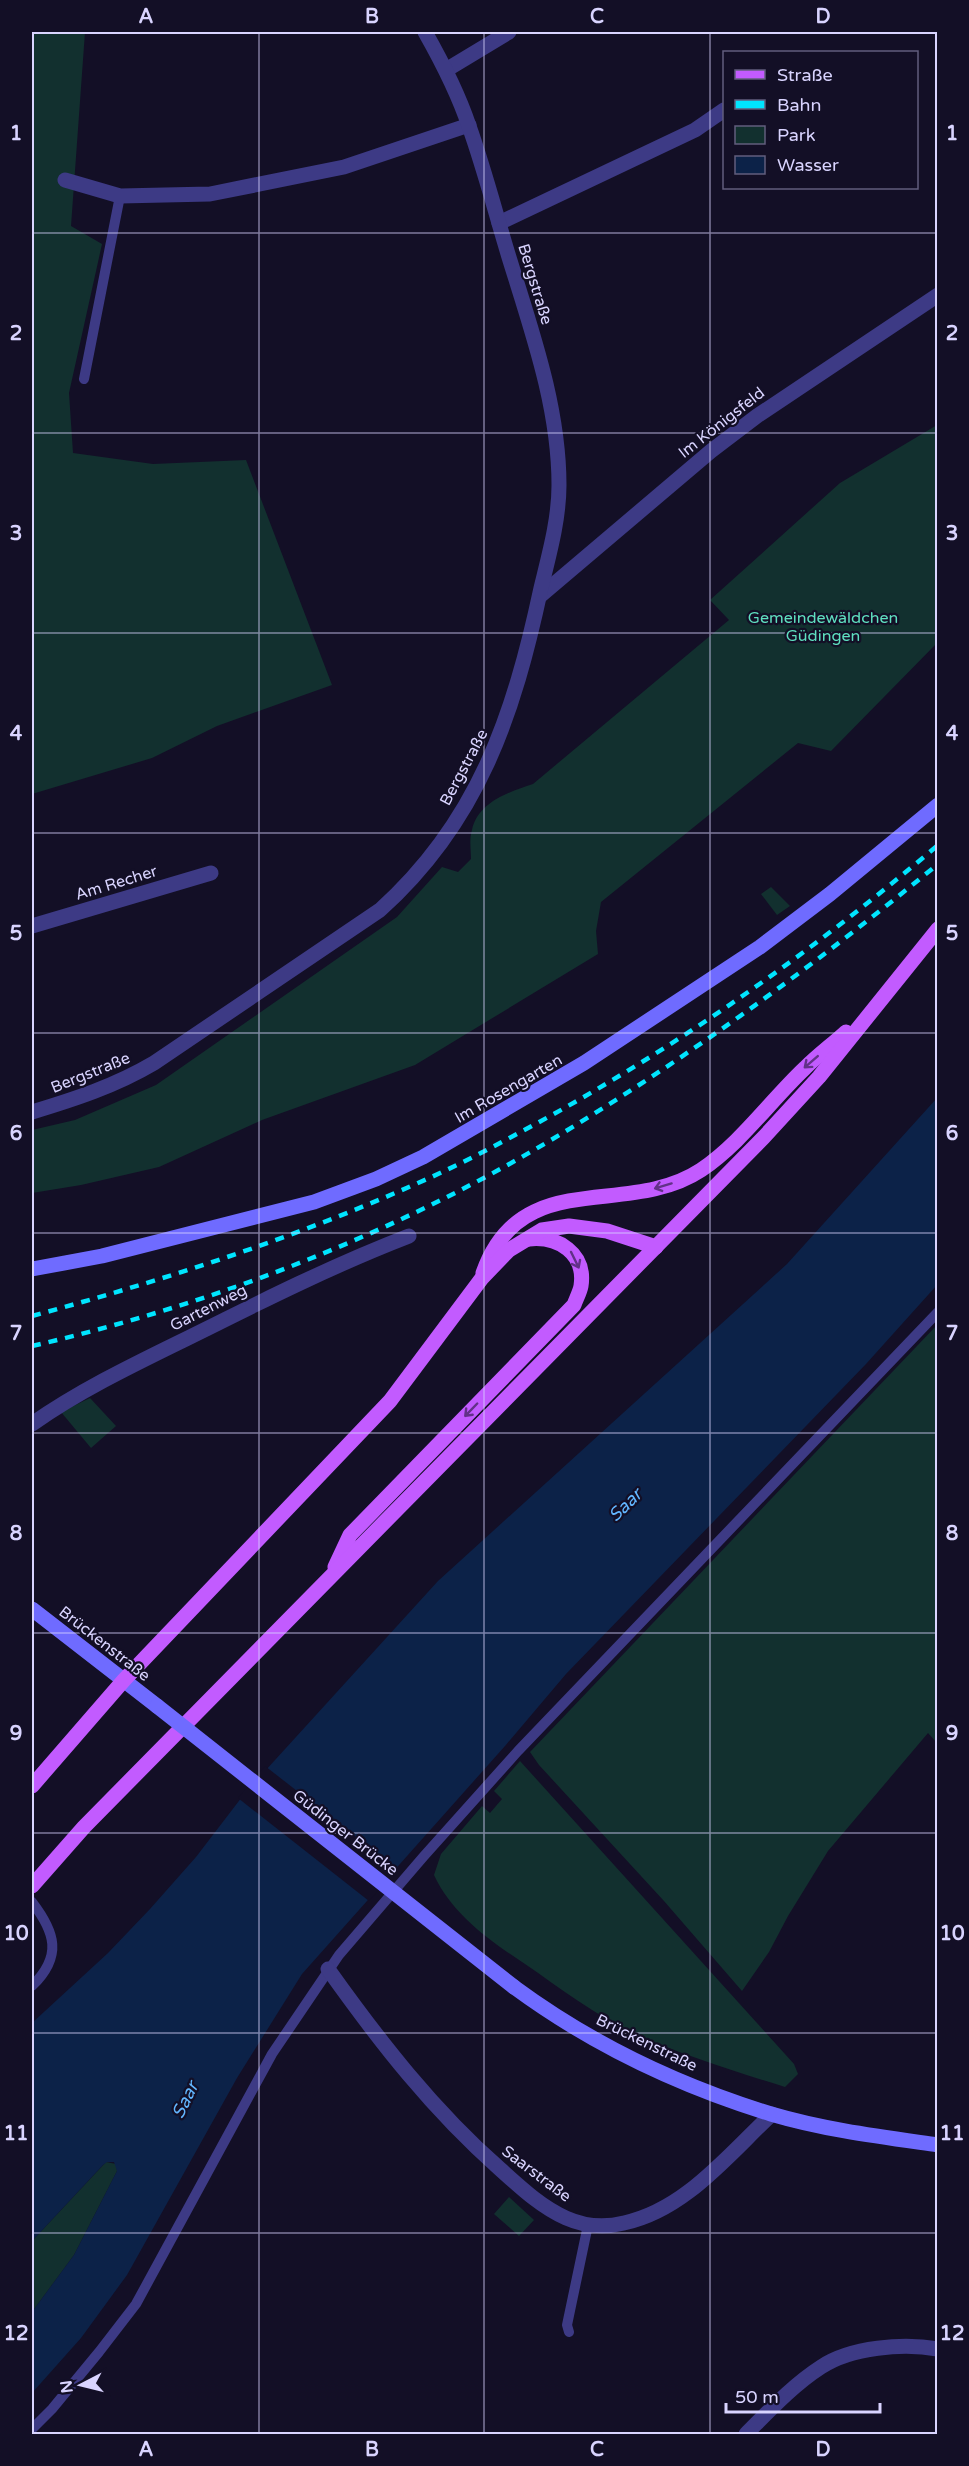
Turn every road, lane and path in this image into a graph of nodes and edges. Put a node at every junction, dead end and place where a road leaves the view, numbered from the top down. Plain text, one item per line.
1 (425, 32) edge
2 (509, 32) edge
3 (446, 70) junction
4 (723, 111) edge
5 (469, 125) junction
6 (65, 180) dead end
7 (120, 196) junction
8 (499, 223) junction
9 (938, 295) edge
10 (84, 379) dead end
11 (540, 596) junction
12 (938, 805) edge
13 (211, 873) dead end
14 (32, 926) edge
15 (938, 929) edge
16 (872, 1011) junction
17 (32, 1112) edge
18 (409, 1236) dead end
19 (526, 1240) junction
20 (656, 1247) junction
21 (32, 1269) edge
22 (482, 1278) junction
23 (938, 1312) edge
24 (32, 1424) edge
25 (330, 1577) junction
26 (32, 1609) edge
27 (124, 1680) junction
28 (157, 1706) joint
29 (32, 1786) edge
30 (84, 1827) junction
31 (32, 1871) edge
32 (32, 1886) edge
33 (32, 1902) edge
34 (328, 1969) junction
35 (32, 1986) edge
36 (514, 1987) joint
37 (772, 2114) junction
38 (938, 2145) edge
39 (588, 2225) junction
40 (569, 2332) dead end
41 (938, 2349) edge
42 (32, 2429) edge
43 (746, 2434) edge

1 - 3 street, Bergstraße
2 - 3 street
3 - 5 street, Bergstraße
4 - 8 street
5 - 7 street
5 - 8 street, Bergstraße
6 - 7 street
7 - 10 lane
8 - 11 street, Bergstraße
9 - 11 street, Im Königsfeld
11 - 17 street, Bergstraße
12 - 21 main road, Im Rosengarten
13 - 14 street, Am Recher
15 - 16 main road
16 - 20 main road
16 -> 22 main road
18 - 24 street, Gartenweg
19 - 20 main road
19 - 22 main road
19 -> 25 main road
20 - 25 main road
22 - 27 main road
23 - 34 lane
25 - 30 main road
26 - 27 main road, Brückenstraße
27 - 28 main road, Brückenstraße
27 - 29 main road
28 - 36 main road, Güdinger Brücke, bridge
30 - 31 main road
30 - 32 main road
33 - 35 lane
34 - 39 street, Saarstraße
34 - 42 lane
36 - 37 main road, Brückenstraße
37 - 38 main road, Brückenstraße
37 - 39 street, Saarstraße
39 - 40 lane
41 - 43 street

